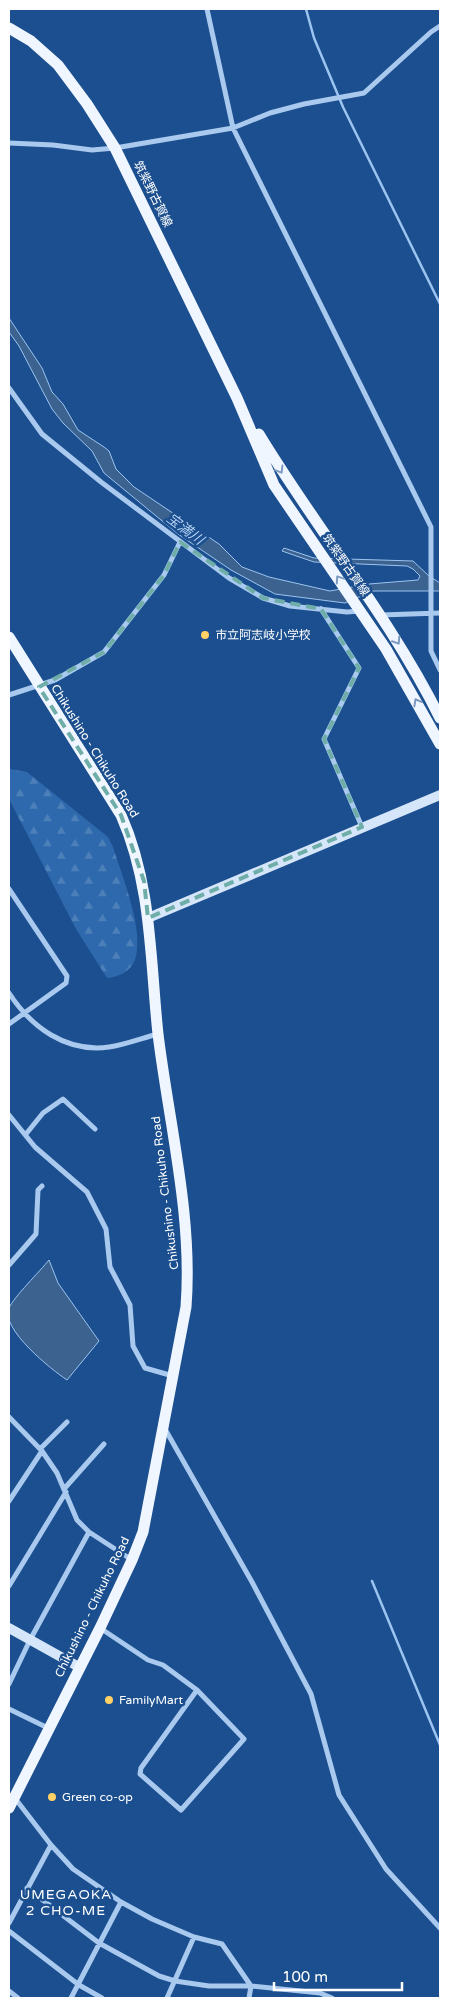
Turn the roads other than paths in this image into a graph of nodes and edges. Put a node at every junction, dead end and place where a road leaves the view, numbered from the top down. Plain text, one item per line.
1 (207, 9) edge
2 (440, 26) edge
3 (9, 28) edge
4 (233, 128) junction
5 (9, 143) edge
6 (115, 148) junction
7 (9, 388) edge
8 (237, 398) junction
9 (180, 542) junction
10 (358, 607) junction
11 (321, 609) junction
12 (431, 611) junction
13 (440, 613) edge
14 (381, 615) junction
15 (9, 637) edge
16 (440, 670) edge
17 (39, 687) junction
18 (9, 695) edge
19 (440, 718) edge
20 (440, 744) edge
21 (440, 795) edge
22 (362, 827) junction
23 (9, 889) edge
24 (148, 918) junction
25 (9, 993) edge
26 (23, 1014) junction
27 (9, 1024) edge
28 (158, 1034) junction
29 (9, 1115) edge
30 (96, 1129) dead end
31 (26, 1134) junction
32 (42, 1186) dead end
33 (9, 1265) edge
34 (173, 1376) junction
35 (9, 1417) edge
36 (66, 1422) dead end
37 (164, 1428) junction
38 (104, 1444) dead end
39 (41, 1450) junction
40 (65, 1490) junction
41 (9, 1502) edge
42 (89, 1532) junction
43 (132, 1560) junction
44 (9, 1586) edge
45 (9, 1628) edge
46 (100, 1628) junction
47 (30, 1640) junction
48 (79, 1667) junction
49 (9, 1684) edge
50 (197, 1690) junction
51 (9, 1708) edge
52 (49, 1728) junction
53 (14, 1797) junction
54 (9, 1808) edge
55 (51, 1845) junction
56 (27, 1888) junction
57 (121, 1902) junction
58 (9, 1923) edge
59 (440, 1928) edge
60 (9, 1931) edge
61 (194, 1937) junction
62 (100, 1943) junction
63 (175, 1981) junction
64 (79, 1984) junction
65 (251, 1986) junction
66 (9, 1991) edge
67 (18, 1998) edge
68 (71, 1998) edge
69 (102, 1998) edge
70 (167, 1998) edge
71 (249, 1998) edge
72 (332, 1998) edge

1 - 4 street
2 - 4 street
3 - 6 main road, 筑紫野古賀線
4 - 6 street
4 - 12 street
5 - 6 street
6 - 8 main road, 筑紫野古賀線
7 - 9 street
10 -> 8 main road, 筑紫野古賀線
8 -> 14 main road, 筑紫野古賀線
9 - 11 street
9 - 17 street
10 - 11 street
20 -> 10 main road, 筑紫野古賀線
11 - 22 street
12 - 13 street
12 - 14 street
12 - 16 street
14 -> 19 main road, 筑紫野古賀線
15 - 17 main road, Chikushino - Chikuho Road
17 - 18 street
17 - 24 main road, Chikushino - Chikuho Road
21 - 22 street
22 - 24 street
23 - 26 street
24 - 28 main road, Chikushino - Chikuho Road
25 - 26 street
26 - 27 street
26 - 28 street
28 - 34 main road, Chikushino - Chikuho Road
29 - 31 street
30 - 31 street
31 - 34 street
32 - 33 street
34 - 37 main road, Chikushino - Chikuho Road
35 - 39 street
36 - 39 street
37 - 43 main road, Chikushino - Chikuho Road
37 - 59 street
38 - 40 street
39 - 40 street
39 - 41 street
40 - 42 street
40 - 44 street
42 - 43 street
42 - 47 street
43 - 46 main road, Chikushino - Chikuho Road
45 - 47 street
46 - 48 main road, Chikushino - Chikuho Road
46 - 50 street
47 - 48 street
47 - 49 street
48 - 52 main road, Chikushino - Chikuho Road
50 - 50 street
51 - 52 street
52 - 53 main road, Chikushino - Chikuho Road
53 - 54 main road, Chikushino - Chikuho Road
53 - 55 street
55 - 56 street
55 - 57 street
56 - 58 street
56 - 62 street
57 - 61 street
57 - 62 street
60 - 64 street
61 - 63 street
61 - 65 street
62 - 63 street
62 - 64 street
63 - 65 street
63 - 70 street
64 - 68 street
64 - 69 street
65 - 71 street
65 - 72 street
66 - 67 street

